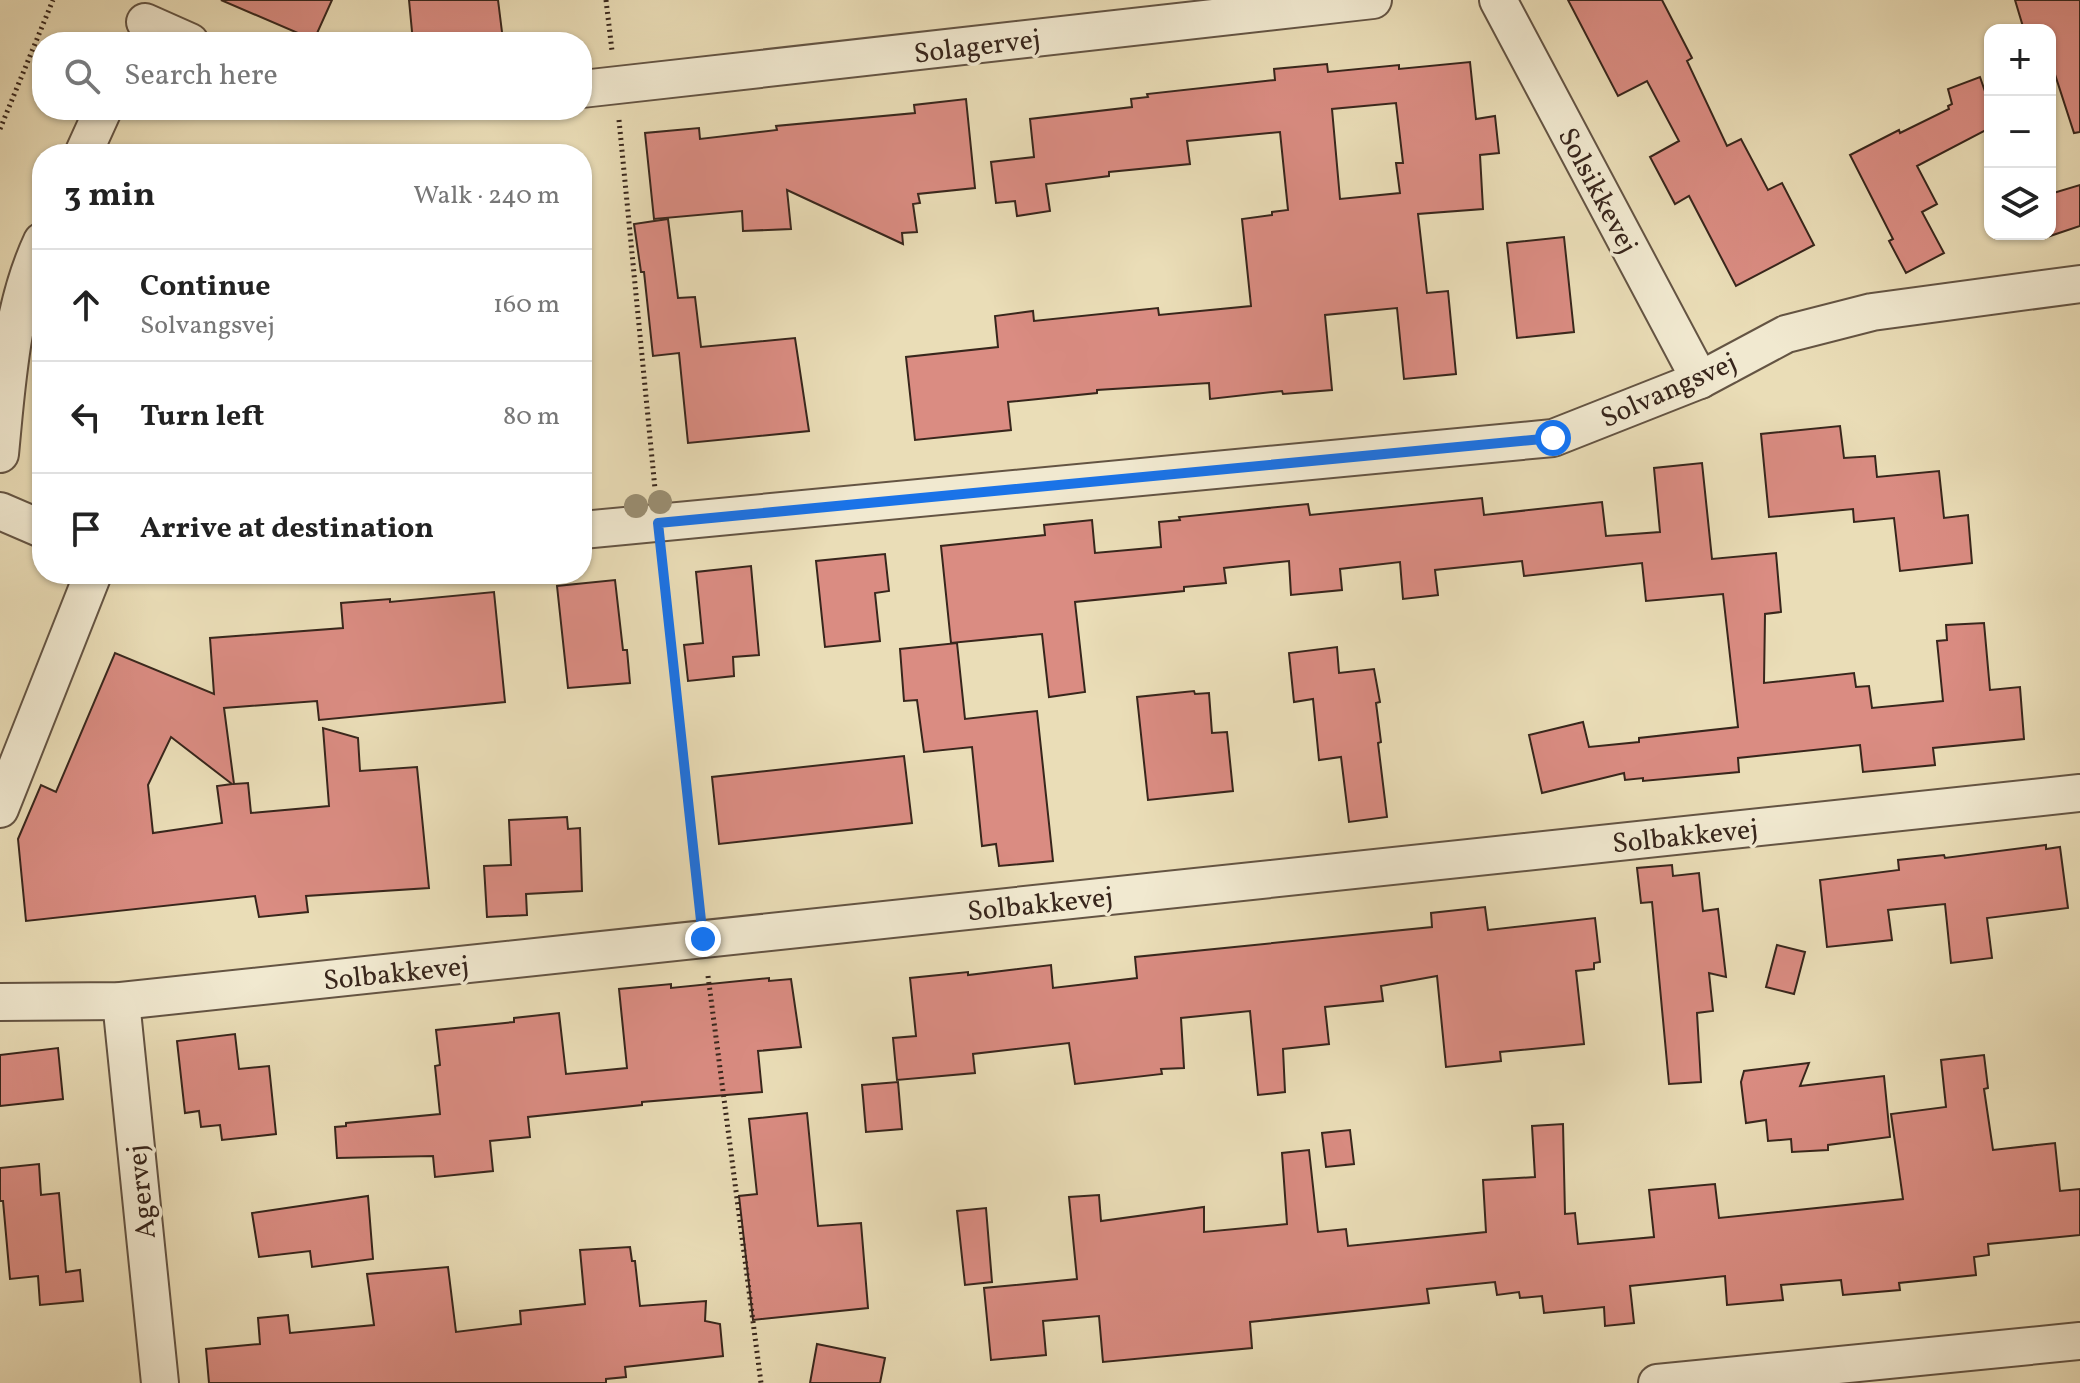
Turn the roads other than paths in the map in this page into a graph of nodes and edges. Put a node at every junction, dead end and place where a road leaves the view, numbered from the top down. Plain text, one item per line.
1 (1373, 0) edge
2 (1498, 0) edge
3 (145, 21) edge
4 (169, 32) edge
5 (599, 88) edge
6 (98, 120) edge
7 (88, 144) edge
8 (32, 264) edge
9 (2080, 284) edge
10 (1700, 380) junction
11 (0, 454) edge
12 (0, 511) edge
13 (32, 525) edge
14 (592, 529) edge
15 (89, 584) edge
16 (2080, 793) edge
17 (0, 809) edge
18 (121, 1001) junction
19 (0, 1002) edge
20 (2080, 1341) edge
21 (160, 1383) edge
22 (1657, 1383) edge

1 - 5 street, Solagervej
2 - 10 street, Solsikkevej
3 - 4 street
6 - 7 street
8 - 11 street
9 - 10 street, Solvangsvej
10 - 14 street, Solvangsvej
12 - 13 street
15 - 17 street
16 - 18 street, Solbakkevej
18 - 19 street, Solbakkevej
18 - 21 street, Agervej
20 - 22 street

